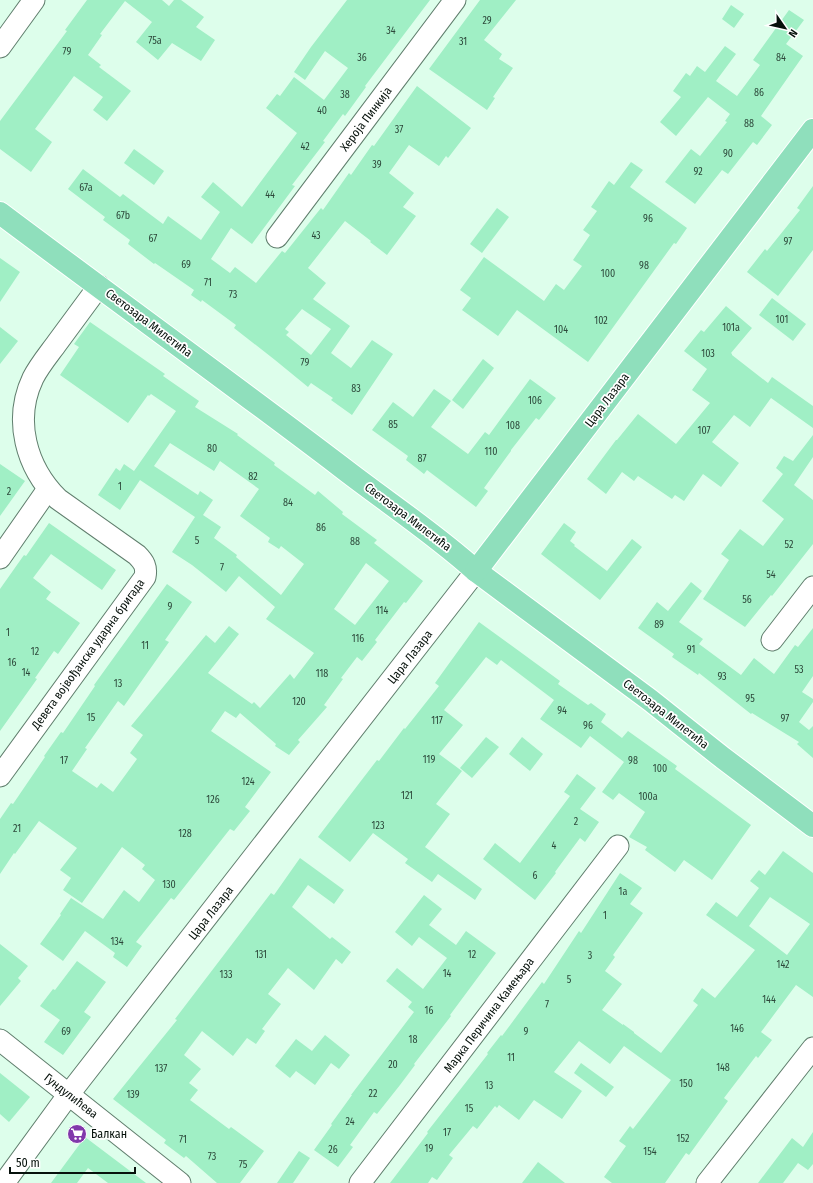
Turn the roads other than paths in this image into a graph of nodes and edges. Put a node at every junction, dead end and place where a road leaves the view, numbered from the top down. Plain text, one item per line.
1 (34, 0) edge
2 (455, 0) edge
3 (0, 47) edge
4 (813, 130) edge
5 (0, 213) edge
6 (277, 237) dead end
7 (99, 286) junction
8 (48, 489) junction
9 (0, 558) edge
10 (476, 571) junction
11 (813, 587) edge
12 (772, 640) dead end
13 (0, 776) edge
14 (813, 826) edge
15 (618, 846) dead end
16 (0, 1040) edge
17 (813, 1048) edge
18 (69, 1094) junction
19 (4, 1183) edge
20 (180, 1183) edge
21 (360, 1183) edge
22 (707, 1183) edge

1 - 3 street
2 - 6 street, Хероја Пинкија
4 - 10 main road, Цара Лазара
5 - 7 main road, Светозара Милетића
7 - 8 street, Девета војвођанска ударна бригада
7 - 10 main road, Светозара Милетића
8 - 9 street
8 - 13 street, Девета војвођанска ударна бригада
10 - 14 main road, Светозара Милетића
10 - 18 street, Цара Лазара
11 - 12 street
15 - 21 street, Марка Перичина Камењара
16 - 18 street, Гундулићева
17 - 22 street
18 - 19 street, Цара Лазара
18 - 20 street, Гундулићева

